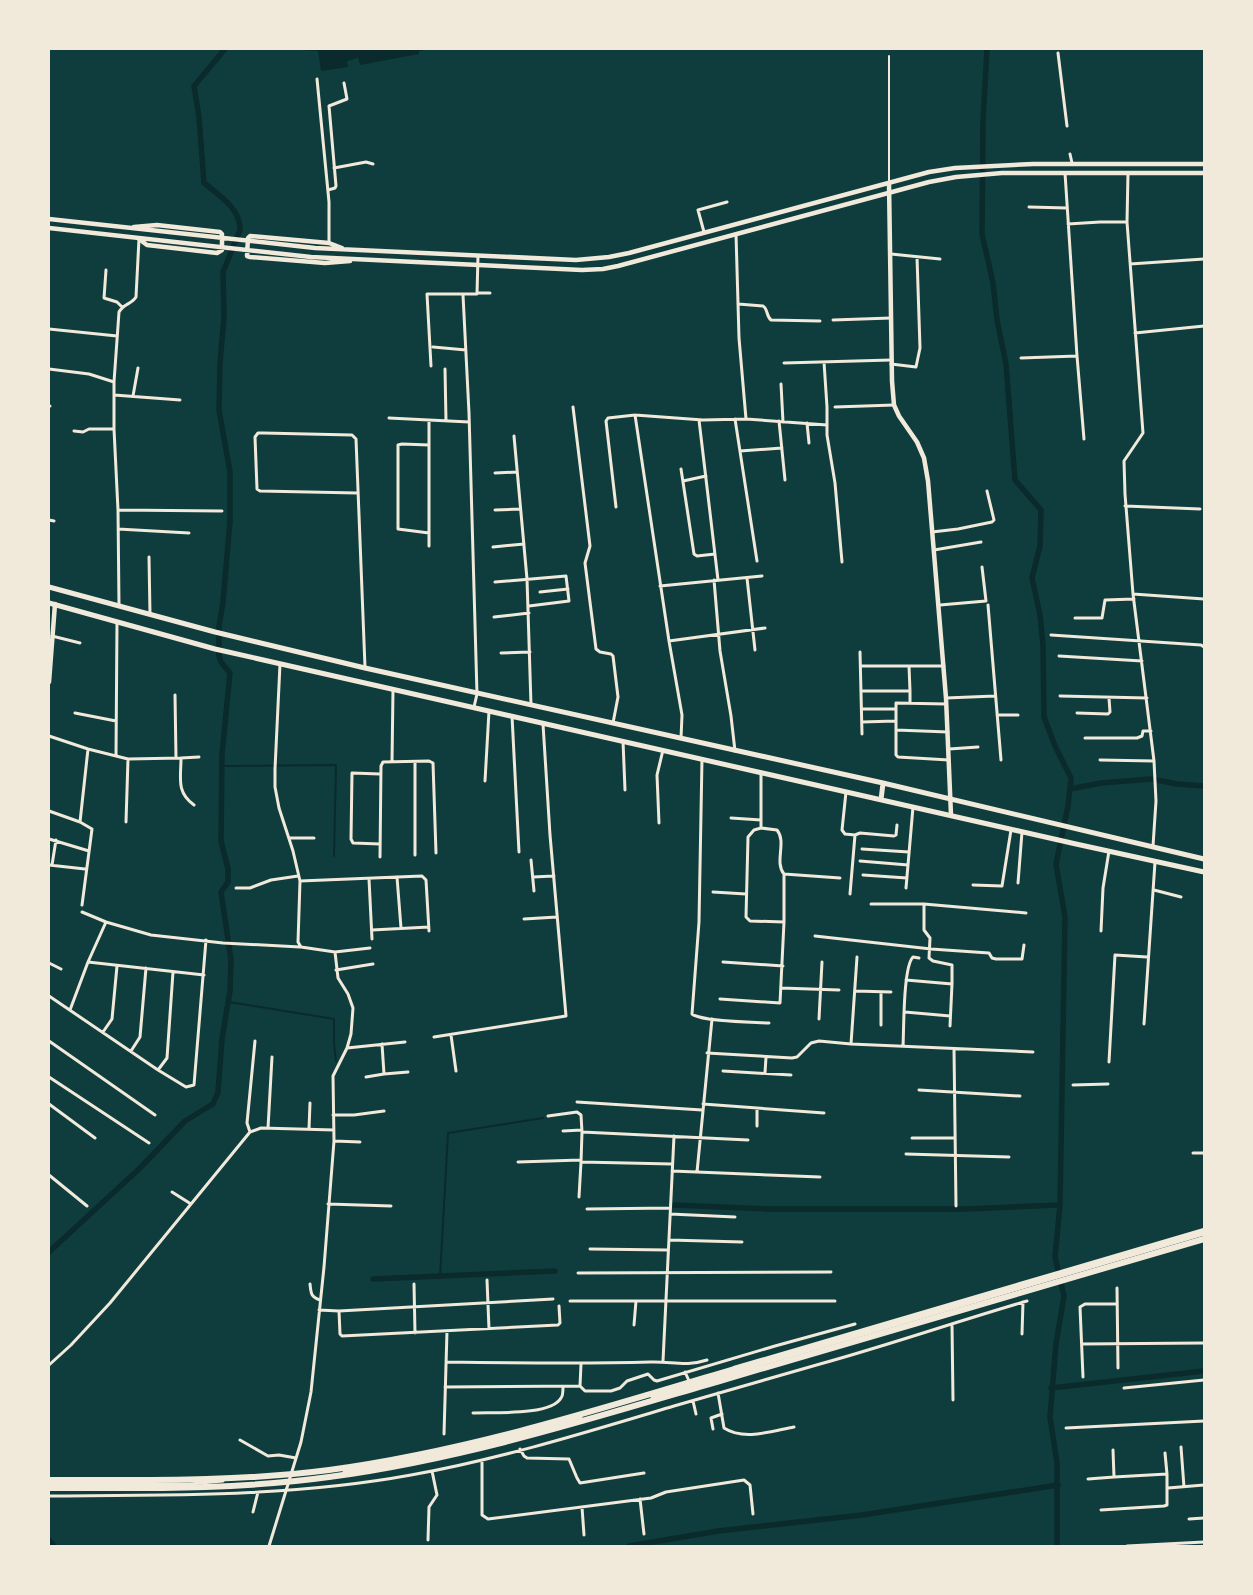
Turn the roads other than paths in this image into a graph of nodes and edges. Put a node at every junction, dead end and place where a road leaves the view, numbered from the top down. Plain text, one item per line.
1 (1058, 53) dead end
2 (889, 56) dead end
3 (317, 79) dead end
4 (344, 83) dead end
5 (1067, 126) dead end
6 (1070, 154) dead end
7 (1072, 163) junction
8 (373, 164) dead end
9 (1204, 164) edge
10 (334, 168) junction
11 (1128, 172) junction
12 (1065, 173) junction
13 (1204, 173) edge
14 (1204, 177) edge
15 (889, 183) junction
16 (328, 190) junction
17 (889, 193) junction
18 (727, 202) dead end
19 (1029, 207) dead end
20 (1067, 208) junction
21 (49, 219) edge
22 (1127, 222) junction
23 (1068, 224) junction
24 (49, 228) edge
25 (122, 228) junction
26 (704, 232) junction
27 (736, 234) junction
28 (139, 238) junction
29 (329, 243) junction
30 (346, 249) junction
31 (891, 254) junction
32 (478, 256) junction
33 (917, 257) junction
34 (366, 259) junction
35 (940, 259) dead end
36 (1204, 259) edge
37 (1130, 264) junction
38 (478, 265) junction
39 (106, 270) dead end
40 (478, 293) junction
41 (490, 293) dead end
42 (463, 295) junction
43 (738, 304) junction
44 (122, 307) junction
45 (891, 318) junction
46 (834, 320) dead end
47 (820, 321) dead end
48 (1204, 326) edge
49 (49, 329) edge
50 (1135, 333) junction
51 (117, 336) junction
52 (433, 347) dead end
53 (466, 350) junction
54 (1077, 356) junction
55 (1021, 358) dead end
56 (824, 362) junction
57 (892, 362) junction
58 (784, 363) dead end
59 (431, 366) dead end
60 (138, 368) dead end
61 (49, 369) edge
62 (446, 369) dead end
63 (114, 382) junction
64 (781, 384) dead end
65 (114, 395) junction
66 (133, 396) junction
67 (180, 400) dead end
68 (894, 405) junction
69 (573, 407) dead end
70 (835, 407) dead end
71 (635, 415) junction
72 (389, 418) dead end
73 (746, 419) junction
74 (429, 420) junction
75 (699, 420) junction
76 (736, 420) junction
77 (446, 421) junction
78 (469, 422) junction
79 (781, 422) junction
80 (806, 423) junction
81 (827, 425) junction
82 (114, 428) junction
83 (74, 431) dead end
84 (514, 436) dead end
85 (1084, 439) dead end
86 (809, 443) dead end
87 (429, 445) junction
88 (782, 448) junction
89 (740, 451) junction
90 (681, 469) dead end
91 (517, 472) junction
92 (495, 473) dead end
93 (706, 476) junction
94 (785, 480) dead end
95 (683, 481) junction
96 (987, 491) dead end
97 (358, 493) junction
98 (1126, 506) junction
99 (616, 508) dead end
100 (520, 509) junction
101 (1200, 509) dead end
102 (118, 510) junction
103 (495, 510) dead end
104 (222, 511) dead end
105 (49, 520) edge
106 (54, 521) dead end
107 (118, 529) junction
108 (932, 532) junction
109 (190, 533) dead end
110 (429, 533) junction
111 (981, 542) dead end
112 (524, 544) junction
113 (429, 546) dead end
114 (493, 547) dead end
115 (934, 550) junction
116 (715, 554) junction
117 (149, 557) dead end
118 (757, 561) dead end
119 (842, 562) dead end
120 (982, 567) dead end
121 (762, 576) dead end
122 (747, 578) junction
123 (527, 579) junction
124 (716, 580) junction
125 (495, 582) dead end
126 (660, 586) junction
127 (49, 587) edge
128 (568, 589) junction
129 (540, 592) dead end
130 (1133, 594) junction
131 (1134, 599) junction
132 (1204, 599) edge
133 (52, 604) edge
134 (940, 605) junction
135 (988, 605) dead end
136 (119, 606) junction
137 (529, 606) junction
138 (529, 613) junction
139 (150, 615) junction
140 (494, 616) dead end
141 (1075, 618) dead end
142 (117, 622) junction
143 (50, 628) edge
144 (765, 628) dead end
145 (752, 629) junction
146 (718, 635) junction
147 (1051, 635) dead end
148 (52, 636) junction
149 (668, 641) junction
150 (1140, 641) junction
151 (80, 643) dead end
152 (1204, 647) edge
153 (755, 650) dead end
154 (530, 652) junction
155 (860, 652) dead end
156 (501, 653) dead end
157 (1059, 656) dead end
158 (1142, 661) junction
159 (280, 663) junction
160 (861, 666) junction
161 (909, 666) junction
162 (944, 666) junction
163 (365, 668) junction
164 (49, 680) edge
165 (393, 690) junction
166 (861, 691) junction
167 (910, 691) junction
168 (477, 694) junction
169 (175, 696) dead end
170 (995, 696) junction
171 (1060, 696) dead end
172 (1109, 698) junction
173 (1147, 698) junction
174 (946, 701) junction
175 (910, 703) junction
176 (532, 706) junction
177 (474, 707) junction
178 (895, 708) junction
179 (862, 709) junction
180 (489, 711) junction
181 (74, 713) dead end
182 (1077, 714) dead end
183 (997, 715) junction
184 (1018, 715) dead end
185 (512, 716) junction
186 (116, 721) junction
187 (896, 721) junction
188 (543, 722) junction
189 (862, 722) junction
190 (613, 723) junction
191 (896, 730) junction
192 (948, 732) junction
193 (1151, 732) junction
194 (862, 734) dead end
195 (49, 736) edge
196 (1085, 738) dead end
197 (680, 739) junction
198 (623, 741) junction
199 (978, 747) dead end
200 (88, 749) junction
201 (949, 749) junction
202 (663, 750) junction
203 (735, 752) junction
204 (116, 756) junction
205 (200, 757) dead end
206 (176, 758) junction
207 (181, 758) junction
208 (128, 759) junction
209 (702, 759) junction
210 (949, 760) junction
211 (1001, 760) dead end
212 (1100, 760) dead end
213 (1154, 761) junction
214 (392, 762) junction
215 (414, 762) junction
216 (761, 772) junction
217 (380, 774) junction
218 (484, 782) dead end
219 (883, 783) junction
220 (625, 790) dead end
221 (846, 792) junction
222 (951, 799) junction
223 (881, 800) junction
224 (194, 805) dead end
225 (913, 807) junction
226 (49, 811) edge
227 (951, 816) junction
228 (731, 818) dead end
229 (761, 820) junction
230 (80, 822) junction
231 (126, 822) dead end
232 (659, 822) dead end
233 (897, 825) dead end
234 (761, 828) junction
235 (1011, 829) junction
236 (1022, 832) junction
237 (855, 835) junction
238 (289, 838) junction
239 (314, 838) dead end
240 (49, 839) edge
241 (56, 840) junction
242 (380, 844) junction
243 (1153, 846) junction
244 (862, 849) dead end
245 (89, 851) junction
246 (1109, 851) junction
247 (519, 852) dead end
248 (909, 852) junction
249 (436, 853) dead end
250 (415, 855) dead end
251 (380, 857) dead end
252 (1204, 859) edge
253 (531, 860) dead end
254 (860, 861) dead end
255 (1155, 861) junction
256 (50, 865) edge
257 (908, 865) junction
258 (85, 869) junction
259 (1204, 872) edge
260 (784, 874) junction
261 (863, 875) dead end
262 (298, 876) junction
263 (554, 876) junction
264 (397, 877) junction
265 (533, 877) junction
266 (840, 878) dead end
267 (906, 878) junction
268 (369, 879) junction
269 (300, 881) junction
270 (1018, 883) dead end
271 (973, 885) dead end
272 (236, 888) dead end
273 (906, 888) dead end
274 (1154, 890) junction
275 (534, 891) dead end
276 (713, 892) dead end
277 (746, 894) junction
278 (850, 894) dead end
279 (1181, 896) dead end
280 (871, 904) dead end
281 (924, 904) junction
282 (82, 905) dead end
283 (82, 912) dead end
284 (1026, 913) dead end
285 (557, 917) junction
286 (524, 919) dead end
287 (106, 922) junction
288 (784, 922) junction
289 (401, 928) junction
290 (372, 930) junction
291 (1101, 931) dead end
292 (815, 936) dead end
293 (372, 939) dead end
294 (206, 940) junction
295 (1024, 945) dead end
296 (301, 947) junction
297 (370, 948) dead end
298 (931, 949) junction
299 (335, 952) junction
300 (1147, 957) junction
301 (857, 958) dead end
302 (919, 958) dead end
303 (88, 962) junction
304 (723, 962) dead end
305 (822, 962) dead end
306 (49, 963) edge
307 (372, 964) dead end
308 (117, 966) junction
309 (783, 966) junction
310 (146, 968) junction
311 (61, 970) dead end
312 (336, 970) junction
313 (173, 972) junction
314 (204, 975) junction
315 (906, 980) junction
316 (952, 984) junction
317 (781, 988) junction
318 (822, 990) junction
319 (839, 990) dead end
320 (855, 991) junction
321 (881, 992) junction
322 (891, 992) dead end
323 (49, 996) edge
324 (720, 1000) dead end
325 (70, 1010) junction
326 (905, 1012) junction
327 (950, 1016) junction
328 (712, 1019) junction
329 (819, 1019) dead end
330 (769, 1022) dead end
331 (1144, 1024) dead end
332 (881, 1025) dead end
333 (950, 1026) dead end
334 (103, 1032) junction
335 (451, 1035) junction
336 (434, 1038) dead end
337 (49, 1041) edge
338 (255, 1042) dead end
339 (405, 1042) dead end
340 (382, 1044) junction
341 (851, 1044) junction
342 (903, 1046) junction
343 (347, 1048) junction
344 (954, 1048) junction
345 (131, 1051) junction
346 (1033, 1052) dead end
347 (708, 1053) junction
348 (766, 1056) junction
349 (272, 1057) dead end
350 (1109, 1062) dead end
351 (158, 1070) junction
352 (456, 1071) dead end
353 (723, 1071) dead end
354 (408, 1072) dead end
355 (765, 1073) junction
356 (384, 1074) junction
357 (790, 1075) dead end
358 (49, 1077) edge
359 (366, 1077) dead end
360 (1108, 1084) dead end
361 (1073, 1085) dead end
362 (919, 1090) dead end
363 (954, 1092) junction
364 (1020, 1096) dead end
365 (577, 1102) dead end
366 (310, 1103) dead end
367 (49, 1104) edge
368 (703, 1104) junction
369 (757, 1108) junction
370 (702, 1110) junction
371 (384, 1111) dead end
372 (824, 1113) dead end
373 (155, 1115) dead end
374 (333, 1115) junction
375 (548, 1116) dead end
376 (757, 1126) dead end
377 (268, 1128) junction
378 (309, 1129) junction
379 (334, 1130) junction
380 (563, 1131) dead end
381 (582, 1131) junction
382 (250, 1132) junction
383 (674, 1136) junction
384 (700, 1137) junction
385 (96, 1138) dead end
386 (912, 1138) dead end
387 (955, 1138) junction
388 (748, 1140) dead end
389 (334, 1141) junction
390 (360, 1142) dead end
391 (149, 1143) dead end
392 (1193, 1153) dead end
393 (1204, 1153) edge
394 (906, 1154) dead end
395 (955, 1156) junction
396 (1009, 1157) dead end
397 (581, 1161) junction
398 (518, 1162) dead end
399 (672, 1164) junction
400 (672, 1171) junction
401 (697, 1172) junction
402 (49, 1175) edge
403 (820, 1177) dead end
404 (172, 1192) dead end
405 (579, 1197) dead end
406 (191, 1204) junction
407 (328, 1204) junction
408 (87, 1206) dead end
409 (390, 1206) dead end
410 (956, 1206) dead end
411 (670, 1208) junction
412 (586, 1209) dead end
413 (670, 1214) junction
414 (736, 1217) dead end
415 (1204, 1231) edge
416 (1204, 1234) edge
417 (1204, 1239) edge
418 (668, 1240) junction
419 (742, 1242) dead end
420 (590, 1249) dead end
421 (668, 1250) junction
422 (831, 1272) dead end
423 (578, 1273) dead end
424 (667, 1274) junction
425 (487, 1280) dead end
426 (310, 1284) dead end
427 (414, 1284) dead end
428 (1117, 1288) dead end
429 (1004, 1293) junction
430 (320, 1300) junction
431 (553, 1300) dead end
432 (835, 1300) dead end
433 (570, 1301) dead end
434 (636, 1301) junction
435 (666, 1302) junction
436 (488, 1303) junction
437 (1116, 1304) junction
438 (559, 1306) dead end
439 (414, 1307) junction
440 (1005, 1307) junction
441 (319, 1310) junction
442 (340, 1311) junction
443 (855, 1324) dead end
444 (952, 1324) junction
445 (634, 1326) dead end
446 (489, 1329) junction
447 (447, 1331) junction
448 (415, 1332) junction
449 (1022, 1334) dead end
450 (1204, 1343) edge
451 (1082, 1344) junction
452 (1118, 1344) junction
453 (707, 1360) dead end
454 (663, 1361) junction
455 (446, 1362) junction
456 (581, 1364) junction
457 (49, 1366) edge
458 (1118, 1368) dead end
459 (686, 1372) junction
460 (1083, 1377) dead end
461 (1204, 1380) edge
462 (580, 1386) junction
463 (690, 1386) junction
464 (445, 1387) junction
465 (563, 1387) junction
466 (1124, 1388) dead end
467 (718, 1393) junction
468 (695, 1400) junction
469 (953, 1400) dead end
470 (473, 1413) dead end
471 (696, 1414) dead end
472 (722, 1414) junction
473 (1204, 1421) edge
474 (794, 1427) dead end
475 (1066, 1428) dead end
476 (713, 1429) dead end
477 (444, 1434) dead end
478 (240, 1440) dead end
479 (1181, 1447) dead end
480 (520, 1449) junction
481 (1113, 1450) dead end
482 (1165, 1453) dead end
483 (296, 1458) junction
484 (482, 1460) junction
485 (432, 1471) junction
486 (644, 1472) dead end
487 (1167, 1474) junction
488 (290, 1477) junction
489 (1114, 1477) junction
490 (1088, 1479) dead end
491 (49, 1480) edge
492 (49, 1484) edge
493 (1204, 1485) edge
494 (1184, 1487) junction
495 (49, 1488) edge
496 (1168, 1488) junction
497 (286, 1491) junction
498 (258, 1492) junction
499 (49, 1496) edge
500 (640, 1499) junction
501 (582, 1507) junction
502 (1101, 1510) dead end
503 (252, 1512) dead end
504 (753, 1514) dead end
505 (1204, 1518) edge
506 (1189, 1519) dead end
507 (644, 1534) dead end
508 (584, 1535) dead end
509 (428, 1540) dead end
510 (1204, 1542) edge
511 (1199, 1544) edge
512 (269, 1546) edge
513 (1127, 1546) edge

1 - 5 street
2 - 15 lane
3 - 16 street
4 - 10 street
6 - 7 street
7 - 9 main road
7 - 15 main road
8 - 10 street
10 - 16 street
11 - 12 main road
11 - 13 main road
11 - 22 street
12 - 17 main road
12 - 20 street
13 - 14 street
15 - 17 main road
15 - 26 main road
16 - 29 street
17 - 27 main road
17 - 31 main road
18 - 26 street
19 - 20 street
20 - 23 street
21 - 25 main road
22 - 23 street
22 - 37 street
23 - 54 street
24 - 28 main road
25 - 28 main road
25 - 30 main road
26 - 32 main road
27 - 38 main road
27 - 43 street
28 - 34 main road
28 - 44 street
29 - 30 main road
29 - 34 main road
30 - 32 main road
31 - 33 street
31 - 45 main road
32 - 38 street
33 - 35 street
33 - 57 street
34 - 38 main road
36 - 37 street
37 - 50 street
38 - 40 street
39 - 44 street
40 - 41 street
40 - 42 street
42 - 53 street
42 - 59 street
43 - 47 street
43 - 73 street
44 - 51 street
45 - 46 street
45 - 57 main road
48 - 50 street
49 - 51 street
50 - 98 street
51 - 63 street
52 - 53 street
53 - 78 street
54 - 55 street
54 - 85 street
56 - 57 street
56 - 58 street
56 - 81 street
57 - 68 main road
60 - 66 street
61 - 63 street
62 - 77 street
63 - 65 street
64 - 79 street
65 - 66 street
65 - 82 street
66 - 67 street
68 - 70 street
68 - 108 main road
69 - 190 street
71 - 75 street
71 - 99 street
71 - 126 street
72 - 74 street
73 - 76 street
73 - 79 street
74 - 77 street
74 - 87 street
75 - 76 street
75 - 93 street
76 - 89 street
77 - 78 street
78 - 168 street
79 - 80 street
79 - 88 street
80 - 81 street
80 - 86 street
81 - 119 street
82 - 83 street
82 - 102 street
84 - 91 street
87 - 110 street
87 - 110 street
88 - 89 street
88 - 94 street
89 - 118 street
90 - 95 street
91 - 92 street
91 - 100 street
93 - 95 street
93 - 116 street
95 - 116 street
96 - 108 street
97 - 97 street
97 - 163 street
98 - 101 street
98 - 130 street
100 - 103 street
100 - 112 street
102 - 104 street
102 - 107 street
105 - 106 street
107 - 109 street
107 - 136 street
108 - 115 main road
110 - 113 street
111 - 115 street
112 - 114 street
112 - 123 street
115 - 134 main road
116 - 124 street
117 - 139 street
120 - 134 street
121 - 122 street
122 - 124 street
122 - 145 street
123 - 125 street
123 - 128 street
123 - 137 street
124 - 126 street
124 - 146 street
126 - 149 street
127 - 136 main road
128 - 129 street
128 - 137 street
130 - 131 street
130 - 132 street
131 - 141 street
131 - 150 street
133 - 142 main road
133 - 143 main road
134 - 162 main road
135 - 170 street
136 - 139 main road
137 - 138 street
138 - 140 street
138 - 154 street
139 - 163 main road
142 - 159 main road
142 - 186 street
143 - 148 main road
144 - 145 street
145 - 146 street
145 - 153 street
146 - 149 street
146 - 203 street
147 - 150 street
148 - 151 street
148 - 164 main road
149 - 197 street
150 - 152 street
150 - 158 street
154 - 156 street
154 - 176 street
155 - 160 street
157 - 158 street
158 - 173 street
159 - 165 main road
159 - 238 street
160 - 161 street
160 - 166 street
161 - 162 street
161 - 167 street
162 - 174 main road
163 - 168 main road
165 - 177 main road
165 - 214 street
166 - 167 street
166 - 179 street
167 - 175 street
168 - 176 main road
168 - 177 street
169 - 206 street
170 - 174 street
170 - 183 street
171 - 172 street
172 - 173 street
172 - 182 street
173 - 193 street
174 - 175 street
174 - 192 main road
175 - 178 street
176 - 190 main road
177 - 180 main road
178 - 179 street
178 - 187 street
179 - 189 street
180 - 185 main road
180 - 218 street
181 - 186 street
183 - 184 street
183 - 211 street
185 - 188 main road
185 - 247 street
186 - 204 street
187 - 189 street
187 - 191 street
188 - 198 main road
188 - 263 street
189 - 194 street
190 - 197 main road
191 - 192 street
191 - 210 street
192 - 201 main road
193 - 196 street
193 - 213 street
195 - 200 street
197 - 203 main road
198 - 202 main road
198 - 220 street
199 - 201 street
200 - 204 street
200 - 230 street
201 - 210 main road
202 - 209 main road
202 - 232 street
203 - 219 main road
204 - 208 street
205 - 207 street
206 - 207 street
206 - 208 street
207 - 224 street
208 - 231 street
209 - 216 main road
209 - 328 street
210 - 222 main road
212 - 213 street
213 - 243 street
214 - 215 street
214 - 217 street
215 - 249 street
215 - 250 street
216 - 221 main road
216 - 229 street
217 - 242 street
217 - 242 street
219 - 222 main road
219 - 223 main road
221 - 223 main road
221 - 237 street
222 - 227 main road
222 - 243 main road
223 - 225 main road
225 - 227 main road
225 - 248 street
226 - 230 street
227 - 235 main road
228 - 229 street
229 - 234 street
230 - 245 street
233 - 237 street
234 - 260 street
234 - 277 street
235 - 236 main road
235 - 271 street
236 - 246 main road
236 - 270 street
237 - 278 street
238 - 239 street
238 - 262 street
240 - 241 street
241 - 245 street
241 - 256 street
242 - 251 street
243 - 252 main road
244 - 248 street
245 - 258 street
246 - 255 main road
246 - 291 street
248 - 257 street
253 - 265 street
254 - 257 street
255 - 259 main road
255 - 274 street
256 - 258 street
257 - 267 street
258 - 282 street
260 - 266 street
260 - 288 street
261 - 267 street
262 - 269 street
262 - 272 street
263 - 265 street
263 - 285 street
264 - 268 street
264 - 289 street
264 - 289 street
265 - 275 street
267 - 273 street
268 - 269 street
268 - 290 street
269 - 296 street
274 - 279 street
274 - 300 street
276 - 277 street
277 - 288 street
280 - 281 street
281 - 284 street
281 - 298 street
283 - 287 street
285 - 286 street
285 - 335 street
287 - 294 street
287 - 303 street
288 - 309 street
289 - 290 street
290 - 293 street
292 - 298 street
294 - 296 street
294 - 314 street
295 - 298 street
296 - 299 street
297 - 299 street
298 - 316 street
299 - 312 street
300 - 331 street
300 - 350 street
301 - 320 street
302 - 315 street
303 - 308 street
303 - 325 street
304 - 309 street
305 - 318 street
306 - 311 street
307 - 312 street
308 - 310 street
308 - 334 street
309 - 317 street
310 - 313 street
310 - 345 street
312 - 343 street
313 - 314 street
313 - 351 street
314 - 351 street
315 - 316 street
315 - 326 street
316 - 327 street
317 - 318 street
317 - 324 street
318 - 319 street
318 - 329 street
320 - 321 street
320 - 341 street
321 - 322 street
321 - 332 street
323 - 325 street
325 - 334 street
326 - 327 street
326 - 342 street
327 - 333 street
328 - 330 street
328 - 347 street
334 - 345 street
335 - 336 street
335 - 352 street
337 - 373 street
338 - 382 street
339 - 340 street
340 - 343 street
340 - 356 street
341 - 342 street
341 - 348 street
342 - 344 street
343 - 374 street
344 - 346 street
344 - 363 street
345 - 351 street
347 - 348 street
347 - 368 street
348 - 355 street
349 - 377 street
353 - 355 street
354 - 356 street
355 - 357 street
356 - 359 street
358 - 391 street
360 - 361 street
362 - 363 street
363 - 364 street
363 - 387 street
365 - 370 street
366 - 378 street
367 - 385 street
368 - 369 street
368 - 370 street
369 - 372 street
369 - 376 street
370 - 384 street
371 - 374 street
374 - 379 street
375 - 381 street
377 - 378 street
377 - 382 street
378 - 379 street
379 - 389 street
380 - 381 street
381 - 383 street
381 - 397 street
382 - 406 street
383 - 384 street
383 - 399 street
384 - 388 street
384 - 401 street
386 - 387 street
387 - 395 street
389 - 390 street
389 - 407 street
392 - 393 street
394 - 395 street
395 - 396 street
395 - 410 street
397 - 398 street
397 - 399 street
397 - 405 street
399 - 400 street
400 - 401 street
400 - 411 street
401 - 403 street
402 - 408 street
404 - 406 street
406 - 457 street
407 - 409 street
407 - 430 street
411 - 412 street
411 - 413 street
413 - 414 street
413 - 418 street
415 - 491 highway
416 - 429 street
417 - 495 highway
418 - 419 street
418 - 421 street
420 - 421 street
421 - 424 street
422 - 424 street
423 - 424 street
424 - 435 street
425 - 436 street
426 - 430 street
427 - 439 street
428 - 437 street
429 - 440 street
429 - 463 street
430 - 441 street
431 - 436 street
432 - 435 street
433 - 434 street
434 - 435 street
434 - 445 street
435 - 454 street
436 - 439 street
436 - 446 street
437 - 451 street
437 - 452 street
438 - 446 street
439 - 442 street
439 - 448 street
440 - 444 street
440 - 449 street
441 - 442 street
441 - 483 street
442 - 448 street
443 - 459 street
444 - 467 street
444 - 469 street
446 - 447 street
447 - 448 street
447 - 455 street
450 - 452 street
451 - 452 street
451 - 460 street
452 - 458 street
453 - 454 street
454 - 456 street
455 - 456 street
455 - 464 street
456 - 462 street
459 - 462 street
459 - 463 street
461 - 466 street
462 - 465 street
463 - 468 street
463 - 488 street
464 - 465 street
464 - 477 street
465 - 470 street
467 - 468 street
467 - 472 street
468 - 471 street
468 - 480 street
472 - 474 street
472 - 476 street
473 - 475 street
478 - 483 street
479 - 494 street
480 - 484 street
480 - 486 street
481 - 489 street
482 - 487 street
483 - 488 street
484 - 485 street
484 - 501 street
485 - 497 street
485 - 509 street
487 - 489 street
487 - 496 street
488 - 492 street
488 - 497 street
489 - 490 street
493 - 494 street
494 - 496 street
496 - 502 street
497 - 498 street
497 - 512 street
498 - 499 street
498 - 503 street
500 - 501 street
500 - 504 street
500 - 507 street
501 - 508 street
505 - 506 street
510 - 511 street
511 - 513 street

